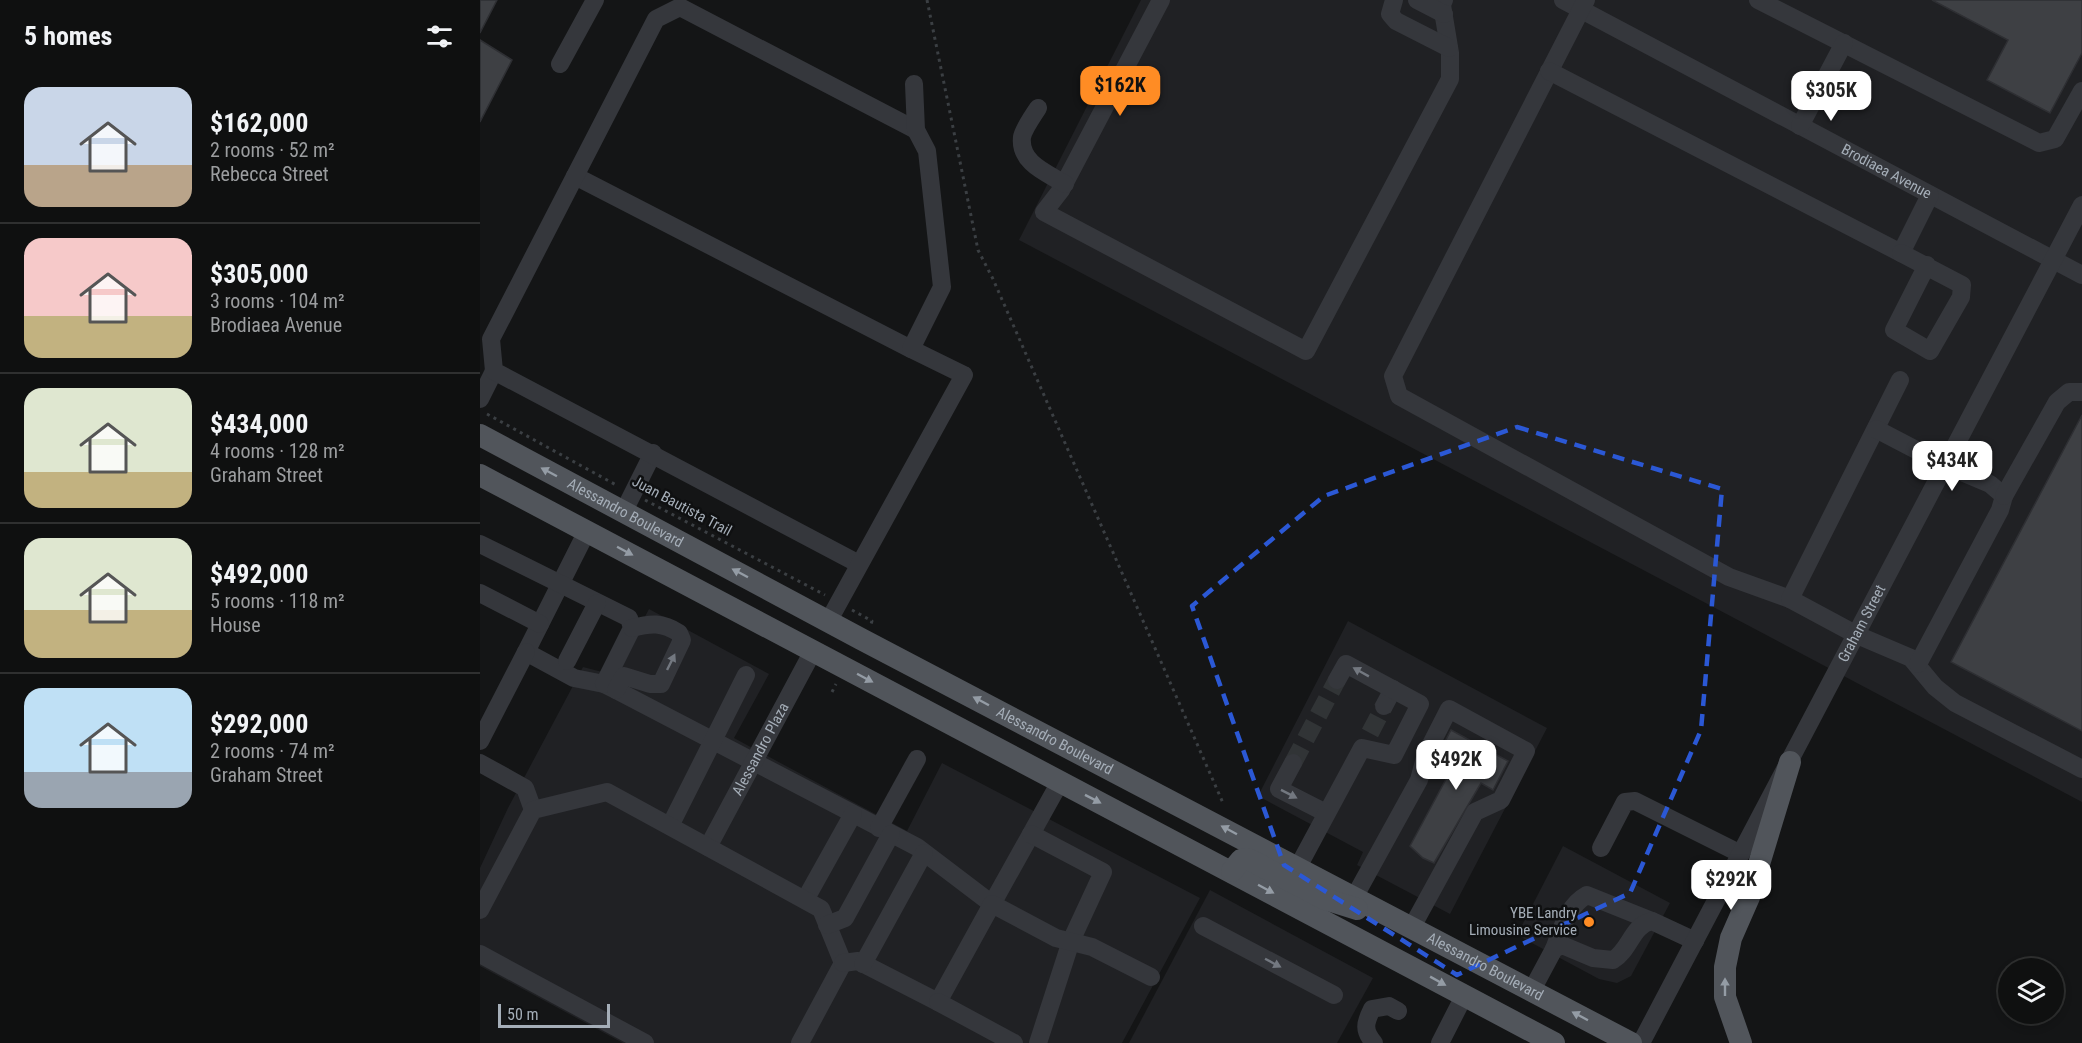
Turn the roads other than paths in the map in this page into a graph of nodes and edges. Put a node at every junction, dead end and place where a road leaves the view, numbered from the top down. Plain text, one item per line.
1 (595, 0) edge
2 (1161, 0) edge
3 (1394, 0) edge
4 (1417, 0) edge
5 (1563, 0) edge
6 (1758, 0) edge
7 (1583, 5) edge
8 (1444, 7) edge
9 (1844, 43) junction
10 (1449, 48) junction
11 (560, 64) dead end
12 (1549, 71) junction
13 (914, 84) dead end
14 (2082, 91) edge
15 (1038, 108) dead end
16 (1800, 126) junction
17 (916, 130) junction
18 (574, 176) junction
19 (1065, 184) junction
20 (1930, 195) junction
21 (2082, 205) edge
22 (1901, 253) junction
23 (2053, 260) junction
24 (1928, 265) junction
25 (2082, 275) edge
26 (911, 349) junction
27 (494, 371) junction
28 (1900, 380) dead end
29 (2082, 392) edge
30 (480, 399) edge
31 (1876, 429) junction
32 (480, 435) edge
33 (653, 453) junction
34 (1945, 465) junction
35 (480, 475) edge
36 (2004, 496) junction
37 (628, 502) junction
38 (587, 531) junction
39 (480, 544) edge
40 (859, 564) junction
41 (560, 585) junction
42 (480, 593) edge
43 (1790, 598) junction
44 (597, 603) junction
45 (833, 612) junction
46 (540, 624) junction
47 (632, 628) junction
48 (1857, 634) junction
49 (813, 651) junction
50 (526, 652) junction
51 (567, 661) dead end
52 (1918, 664) junction
53 (746, 675) dead end
54 (1337, 680) tunnel mouth
55 (610, 687) junction
56 (1393, 689) junction
57 (1384, 706) tunnel mouth
58 (480, 741) edge
59 (714, 741) junction
60 (917, 759) dead end
61 (753, 761) junction
62 (1790, 762) junction
63 (480, 763) edge
64 (1293, 763) tunnel mouth
65 (2082, 769) edge
66 (1060, 782) junction
67 (532, 810) junction
68 (1326, 813) junction
69 (853, 814) junction
70 (670, 826) junction
71 (885, 831) junction
72 (1031, 834) junction
73 (708, 847) junction
74 (1601, 848) dead end
75 (924, 853) junction
76 (1741, 854) junction
77 (1298, 867) junction
78 (1232, 871) junction
79 (1355, 896) junction
80 (805, 900) junction
81 (992, 904) junction
82 (480, 909) edge
83 (1391, 915) junction
84 (1652, 921) junction
85 (827, 925) junction
86 (1203, 926) dead end
87 (1412, 927) junction
88 (1071, 940) junction
89 (1695, 941) junction
90 (1554, 949) junction
91 (480, 954) edge
92 (843, 963) junction
93 (863, 964) junction
94 (1151, 977) dead end
95 (1532, 990) junction
96 (1334, 995) dead end
97 (1464, 996) junction
98 (938, 1002) junction
99 (1398, 1011) dead end
100 (645, 1043) edge
101 (800, 1043) edge
102 (1014, 1043) edge
103 (1038, 1043) edge
104 (1374, 1043) edge
105 (1440, 1043) edge
106 (1554, 1043) edge
107 (1631, 1043) edge
108 (1641, 1043) edge
109 (1740, 1043) edge

1 - 11 street
2 - 19 street
3 - 10 street
4 - 8 street
5 - 7 street, Brodiaea Avenue
6 - 9 street
7 - 12 street
7 - 16 street, Brodiaea Avenue
8 - 10 street
9 - 14 street
9 - 16 street
10 - 19 street
12 - 22 street
12 - 43 street
13 - 17 street
15 - 19 street
16 - 20 street, Brodiaea Avenue
17 - 18 street
17 - 26 street
18 - 26 street
18 - 27 street
20 - 22 street
20 - 23 street, Brodiaea Avenue
21 - 23 street, Graham Street
22 - 24 street
23 - 25 street, Brodiaea Avenue
23 - 34 street, Graham Street
24 - 24 street
26 - 40 street
27 - 30 street
27 - 33 street
28 - 31 street
29 - 36 street
31 - 34 street
31 - 43 street
37 -> 32 main road, Alessandro Boulevard
33 - 37 street
33 - 40 street
34 - 36 street
34 - 48 street, Graham Street
35 - 38 main road
36 - 52 street
45 -> 37 main road, Alessandro Boulevard
38 - 41 street
38 -> 49 main road
39 - 41 street
40 - 45 street
41 - 44 street
41 - 46 street
42 - 46 street
43 - 48 street
44 - 47 street
44 - 51 street
45 - 49 main road
77 -> 45 main road, Alessandro Boulevard
46 - 50 street
47 - 55 street
55 -> 47 street
48 - 52 street
48 - 62 street, Graham Street
49 - 61 street, Alessandro Plaza
49 -> 66 main road
50 - 55 street
50 - 58 street
52 - 65 street
53 - 59 street
56 -> 54 street
55 - 59 street
56 - 57 street
56 - 68 street
59 - 61 street
59 - 70 street
60 - 71 street
61 - 69 street
61 - 73 street, Alessandro Plaza
62 - 76 street, Graham Street
109 -> 62 main road
63 - 67 street
64 -> 68 street
66 - 72 street
66 -> 78 main road
67 - 70 street
67 - 82 street
68 - 77 street
69 - 71 street
69 - 80 street
70 - 73 street
71 - 75 street
71 - 85 street
72 - 81 street
72 - 88 street
73 - 80 street
74 - 76 street
75 - 81 street
75 - 93 street
76 - 89 street, Graham Street
77 - 79 main road, Alessandro Boulevard
78 - 83 main road
78 -> 97 main road
79 - 83 main road, Alessandro Boulevard
79 - 87 street
80 - 85 street
81 - 88 street
81 - 98 street
83 - 87 main road, Alessandro Boulevard
84 - 89 street
84 - 90 street
84 - 90 street
85 - 92 street
86 -> 96 street
87 - 95 main road, Alessandro Boulevard
88 - 94 street
88 - 103 street
89 - 108 street, Graham Street
90 - 95 street
91 - 100 street
92 - 93 street
92 - 101 street
93 - 98 street
107 -> 95 main road, Alessandro Boulevard
97 - 105 street
97 - 106 main road
98 - 102 street
99 - 104 street

